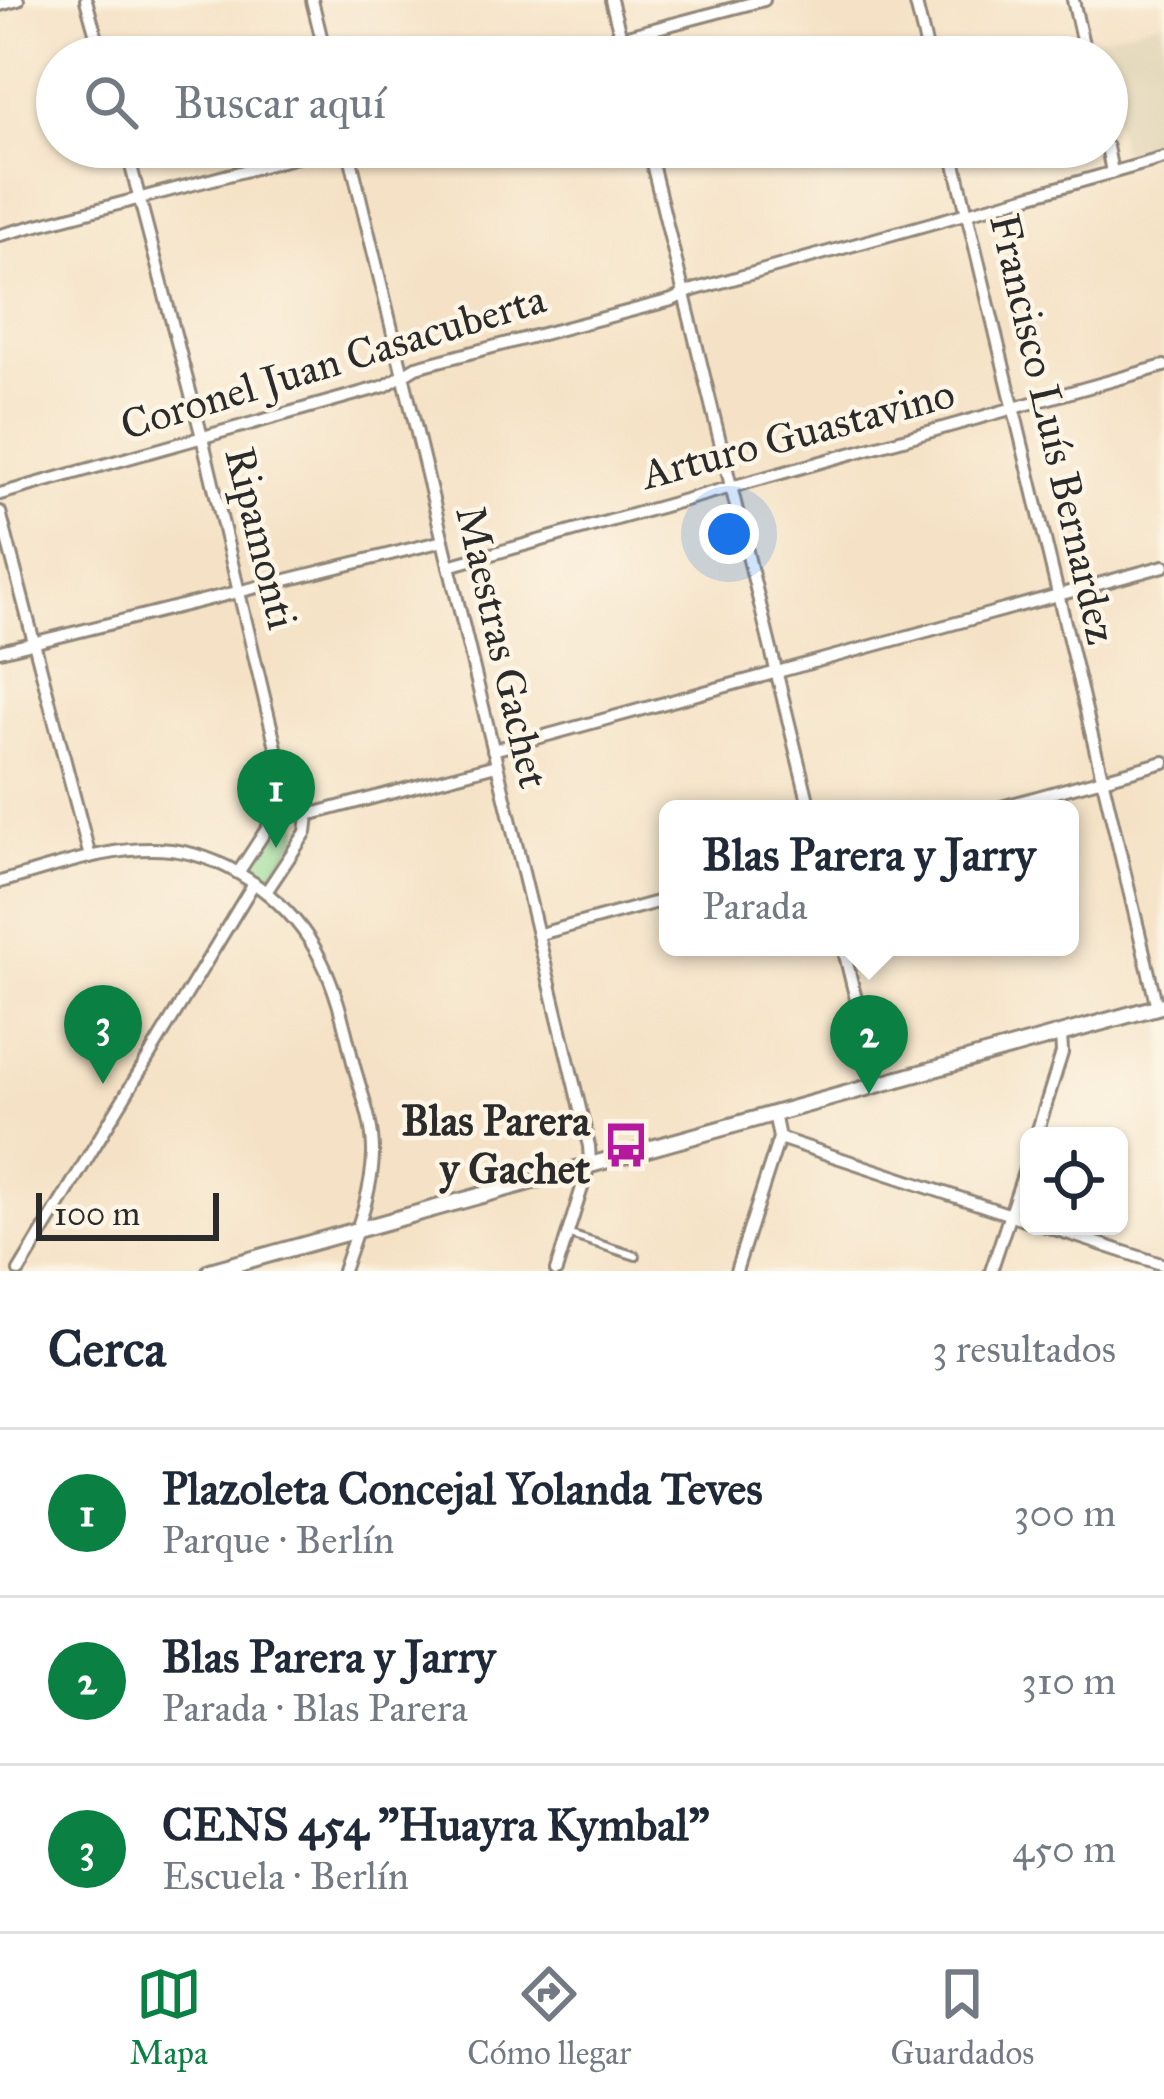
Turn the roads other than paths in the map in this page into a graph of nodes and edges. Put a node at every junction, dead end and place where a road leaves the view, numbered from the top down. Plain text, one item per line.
1 (18, 0) edge
2 (86, 0) edge
3 (312, 0) edge
4 (611, 0) edge
5 (764, 0) edge
6 (915, 0) edge
7 (1073, 0) edge
8 (0, 5) edge
9 (96, 36) edge
10 (321, 36) edge
11 (620, 36) edge
12 (629, 36) edge
13 (924, 36) edge
14 (1081, 36) edge
15 (1164, 158) edge
16 (132, 168) edge
17 (251, 168) edge
18 (353, 168) edge
19 (653, 168) edge
20 (956, 168) edge
21 (1111, 168) edge
22 (1127, 168) edge
23 (1128, 168) edge
24 (1112, 172) junction
25 (140, 196) junction
26 (968, 215) junction
27 (0, 235) edge
28 (684, 293) junction
29 (1164, 366) edge
30 (403, 373) junction
31 (1012, 409) junction
32 (202, 437) junction
33 (733, 485) junction
34 (0, 494) edge
35 (0, 512) edge
36 (443, 542) junction
37 (449, 566) junction
38 (1164, 566) edge
39 (240, 589) junction
40 (1058, 593) junction
41 (34, 643) junction
42 (0, 651) edge
43 (776, 670) junction
44 (493, 750) junction
45 (1164, 762) edge
46 (496, 765) junction
47 (1103, 779) junction
48 (808, 800) edge
49 (1027, 800) edge
50 (290, 806) junction
51 (308, 814) junction
52 (90, 857) junction
53 (238, 873) junction
54 (0, 882) edge
55 (254, 883) junction
56 (266, 892) junction
57 (659, 901) edge
58 (539, 934) junction
59 (845, 956) edge
60 (1161, 1006) edge
61 (1061, 1034) junction
62 (877, 1084) junction
63 (774, 1113) junction
64 (1039, 1127) edge
65 (779, 1138) junction
66 (590, 1162) junction
67 (1020, 1186) edge
68 (1011, 1215) junction
69 (1020, 1218) edge
70 (356, 1229) junction
71 (568, 1234) junction
72 (1072, 1235) edge
73 (636, 1256) dead end
74 (1164, 1265) edge
75 (344, 1268) edge
76 (19, 1271) edge
77 (209, 1271) edge
78 (360, 1271) edge
79 (556, 1271) edge
80 (736, 1271) edge
81 (992, 1271) edge

1 - 8 street
2 - 9 street
3 - 10 street
4 - 11 street
5 - 12 street
6 - 13 street
7 - 14 street
15 - 23 street, Coronel Juan Casacuberta
16 - 25 street, Ripamonti
17 - 25 street
18 - 30 street, Maestras Gachet
19 - 28 street
20 - 26 street, Francisco Luís Bernardez
21 - 24 street
22 - 24 street, Coronel Juan Casacuberta
24 - 26 street, Coronel Juan Casacuberta
25 - 27 street
25 - 32 street, Ripamonti
26 - 28 street, Coronel Juan Casacuberta
26 - 31 street, Francisco Luís Bernardez
28 - 30 street, Coronel Juan Casacuberta
28 - 33 street
29 - 31 street, Arturo Guastavino
30 - 32 street, Coronel Juan Casacuberta
30 - 36 street, Maestras Gachet
31 - 33 street, Arturo Guastavino
31 - 40 street, Francisco Luís Bernardez
32 - 34 street, Coronel Juan Casacuberta
32 - 39 street, Ripamonti
33 - 37 street, Arturo Guastavino
33 - 43 street
35 - 41 street
36 - 37 street, Maestras Gachet
36 - 39 street
37 - 44 street, Maestras Gachet
38 - 40 street
39 - 41 street
39 - 50 street, Ripamonti
40 - 43 street
40 - 47 street, Francisco Luís Bernardez
41 - 42 street
41 - 52 street
43 - 44 street
43 - 48 street
44 - 46 street, Maestras Gachet
45 - 47 street
46 - 51 street
46 - 58 street, Maestras Gachet
47 - 49 street
47 - 60 street, Francisco Luís Bernardez
50 - 51 street
50 - 53 street
51 - 56 street
52 - 53 street
52 - 54 street
53 - 55 street
55 - 56 street
55 - 76 street
56 - 70 street
57 - 58 street
58 - 66 street, Maestras Gachet
59 - 62 street
60 - 61 street
61 - 62 street
61 - 64 street
62 - 63 street
63 - 65 street
63 - 66 street
65 - 68 street
65 - 80 street
66 - 70 street
66 - 71 street
67 - 68 street
68 - 69 street
68 - 81 street
70 - 75 street
70 - 77 street
71 - 73 lane
71 - 79 street
72 - 74 street
75 - 78 street

